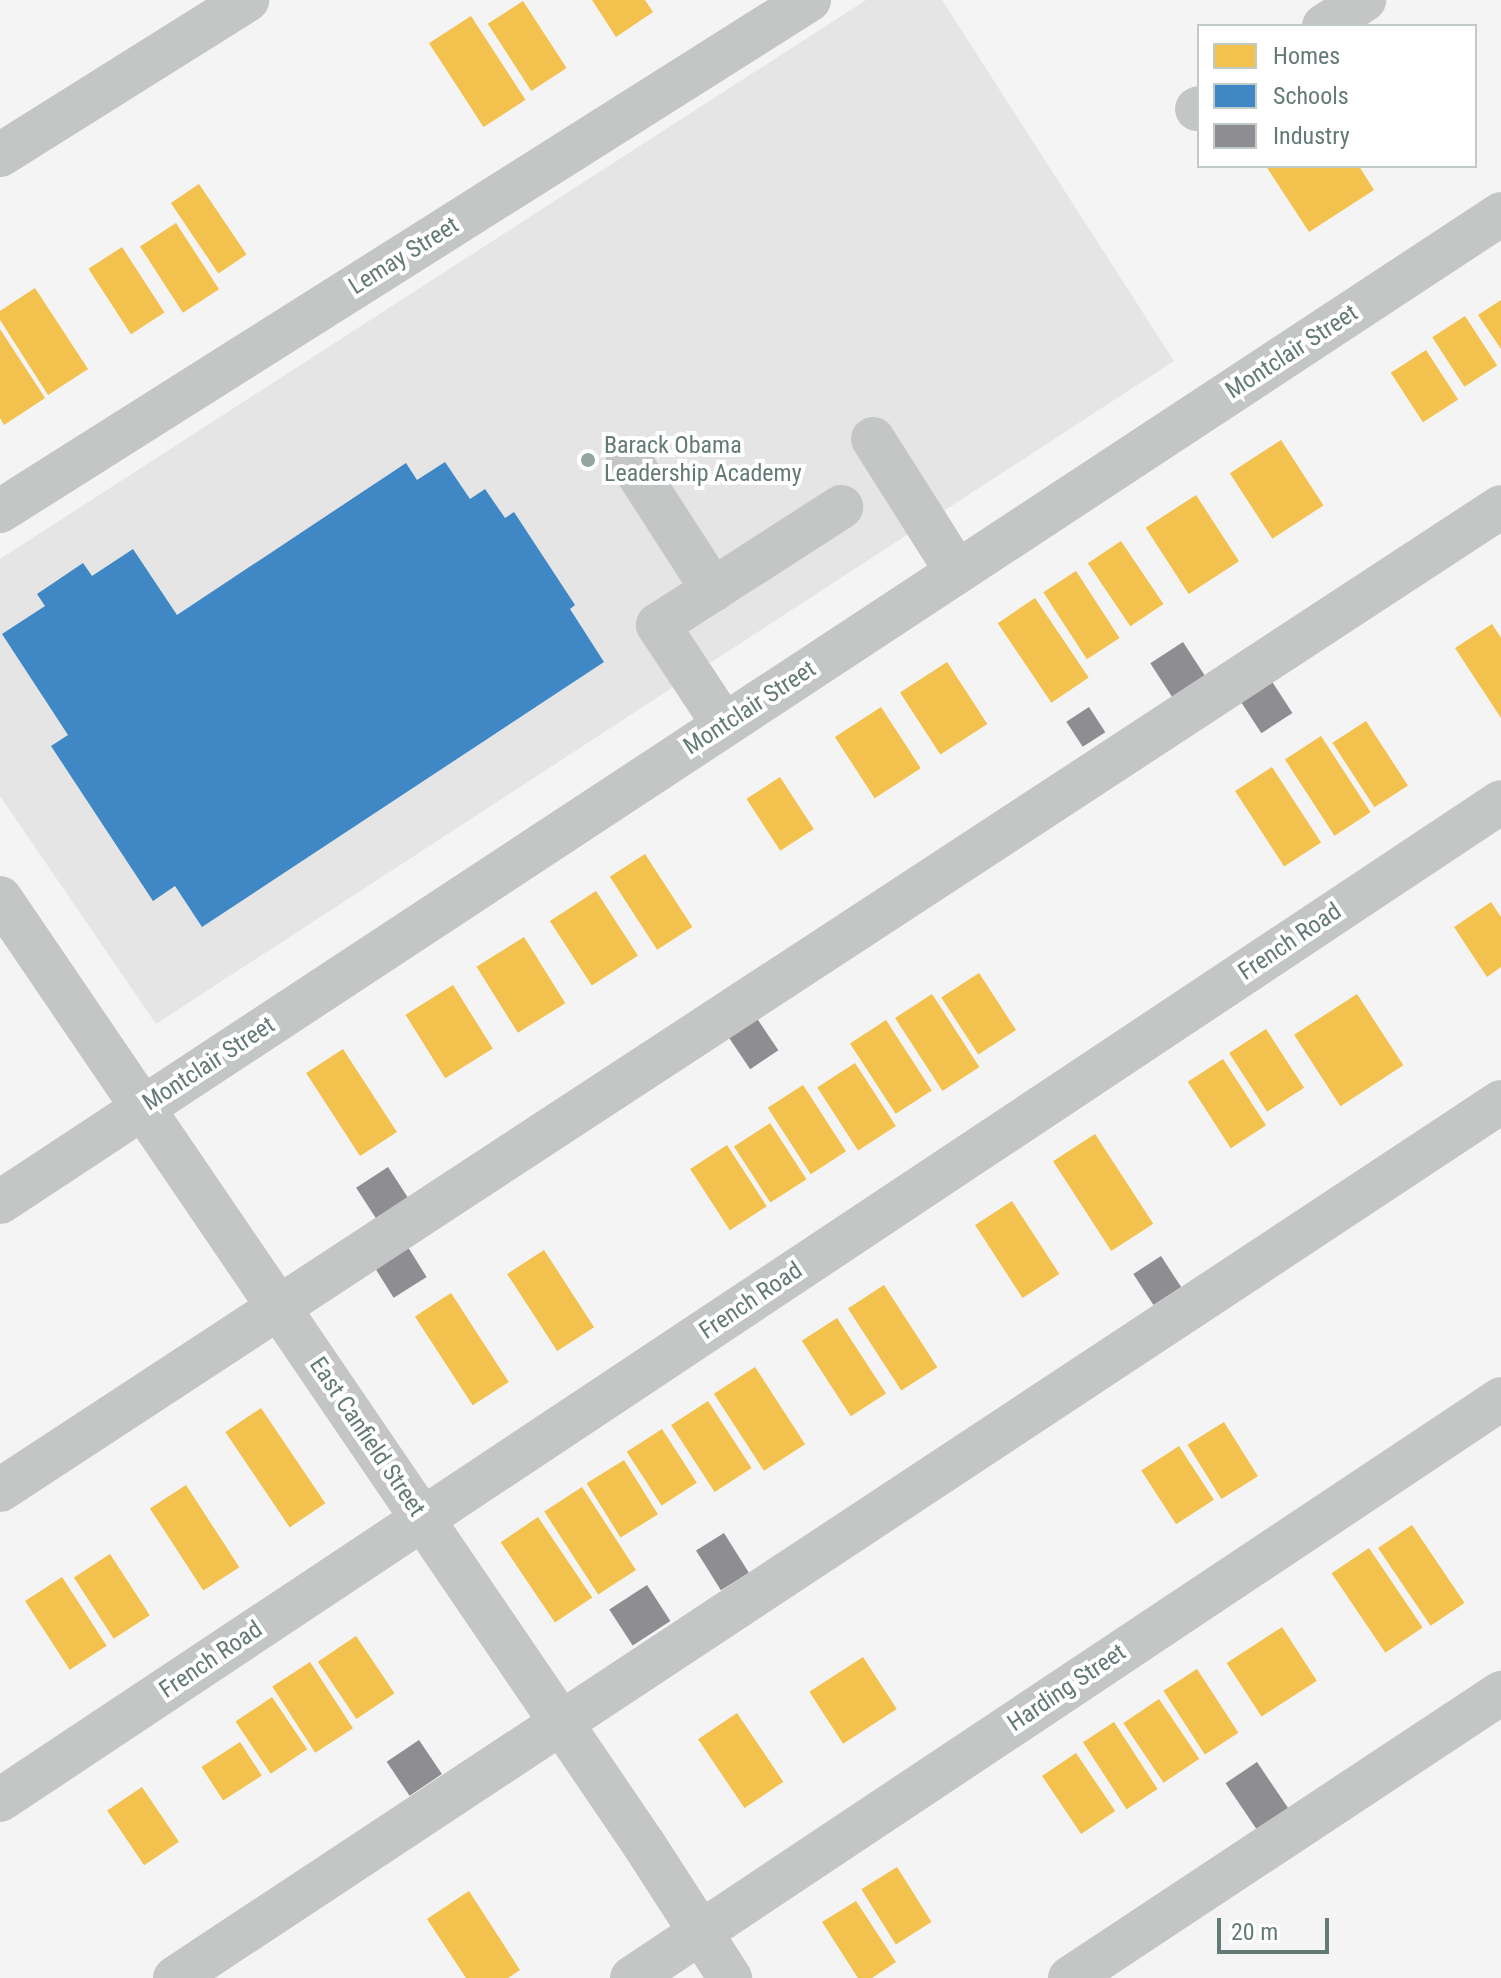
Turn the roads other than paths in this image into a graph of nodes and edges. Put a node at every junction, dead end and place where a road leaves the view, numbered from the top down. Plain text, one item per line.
1 (247, 0) edge
2 (809, 0) edge
3 (1364, 0) edge
4 (1327, 24) edge
5 (0, 155) edge
6 (1501, 214) edge
7 (873, 439) dead end
8 (628, 458) dead end
9 (841, 507) dead end
10 (1501, 507) edge
11 (0, 511) edge
12 (957, 572) junction
13 (713, 590) junction
14 (724, 725) junction
15 (1501, 802) edge
16 (0, 899) edge
17 (1501, 1102) edge
18 (142, 1108) junction
19 (0, 1202) edge
20 (279, 1306) junction
21 (1501, 1399) edge
22 (0, 1490) edge
23 (423, 1519) junction
24 (1501, 1693) edge
25 (561, 1722) junction
26 (0, 1800) edge
27 (701, 1932) junction
28 (175, 1978) edge
29 (632, 1978) edge
30 (730, 1978) edge
31 (1070, 1978) edge

1 - 5 street
2 - 11 street, Lemay Street
3 - 4 street
6 - 12 street, Montclair Street
7 - 12 street
8 - 13 street
9 - 13 street
10 - 20 street
12 - 14 street, Montclair Street
13 - 14 street
14 - 18 street, Montclair Street
15 - 23 street, French Road
16 - 18 street, East Canfield Street
17 - 25 street
18 - 19 street, Montclair Street
18 - 20 street, East Canfield Street
20 - 22 street
20 - 23 street, East Canfield Street
21 - 27 street, Harding Street
23 - 25 street, East Canfield Street
23 - 26 street, French Road
24 - 31 street
25 - 27 street, East Canfield Street
25 - 28 street
27 - 29 street, Harding Street
27 - 30 street, East Canfield Street

